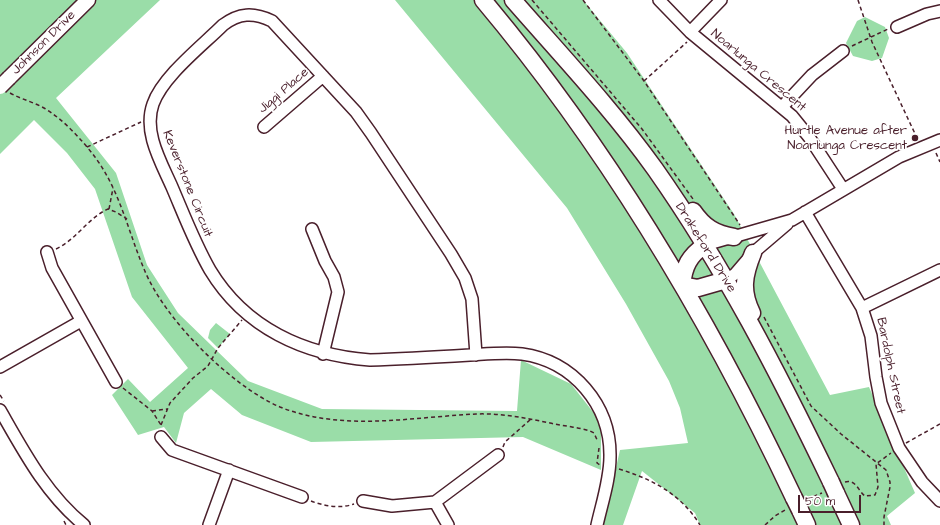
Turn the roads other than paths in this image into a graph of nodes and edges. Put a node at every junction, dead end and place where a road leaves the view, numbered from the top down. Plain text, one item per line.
1 (88, 0) edge
2 (483, 0) edge
3 (513, 0) edge
4 (660, 0) edge
5 (721, 0) edge
6 (940, 11) edge
7 (897, 27) road end
8 (692, 34) junction
9 (843, 51) road end
10 (323, 76) junction
11 (4, 83) edge
12 (782, 107) junction
13 (264, 127) dead end
14 (940, 140) edge
15 (654, 169) junction
16 (843, 189) junction
17 (805, 212) junction
18 (792, 220) junction
19 (312, 229) dead end
20 (739, 234) junction
21 (705, 245) junction
22 (47, 252) road end
23 (753, 253) junction
24 (940, 270) edge
25 (726, 280) junction
26 (682, 285) junction
27 (862, 308) junction
28 (82, 321) junction
29 (323, 354) junction
30 (476, 355) junction
31 (772, 362) junction
32 (0, 367) edge
33 (116, 382) road end
34 (0, 410) edge
35 (161, 437) road end
36 (498, 455) road end
37 (229, 470) junction
38 (302, 497) road end
39 (363, 501) road end
40 (940, 501) edge
41 (436, 502) junction
42 (72, 524) edge
43 (209, 525) edge
44 (448, 525) edge
45 (597, 525) edge
46 (807, 525) edge
47 (851, 525) edge

1 - 11 main road, Johnson Drive
2 - 26 highway
3 - 15 highway, Drakeford Drive
4 - 8 street, Noarlunga Crescent
5 - 8 street
6 - 7 street
8 - 12 street, Noarlunga Crescent
9 - 12 street
10 - 13 street, Jiggi Place
10 - 29 street, Keverstone Circuit
10 - 30 street, Keverstone Circuit
12 - 16 street, Noarlunga Crescent
14 - 16 street
15 - 20 highway
15 - 21 highway, Drakeford Drive
16 - 17 street
17 - 18 street
17 - 27 street, Bardolph Street
18 - 20 street
18 - 23 street
19 - 29 street
20 - 21 street
21 - 25 highway, Drakeford Drive
21 - 26 highway
22 - 28 street
23 - 25 street
23 - 31 highway
24 - 27 street
25 - 26 highway
25 - 31 highway, Drakeford Drive
26 - 46 highway
27 - 40 street, Bardolph Street
28 - 32 street
28 - 33 street
29 - 30 street, Keverstone Circuit
30 - 45 street, Keverstone Circuit
31 - 47 highway, Drakeford Drive
34 - 42 street
35 - 37 street
36 - 41 street
37 - 38 street
37 - 43 street
39 - 41 street
41 - 44 street

